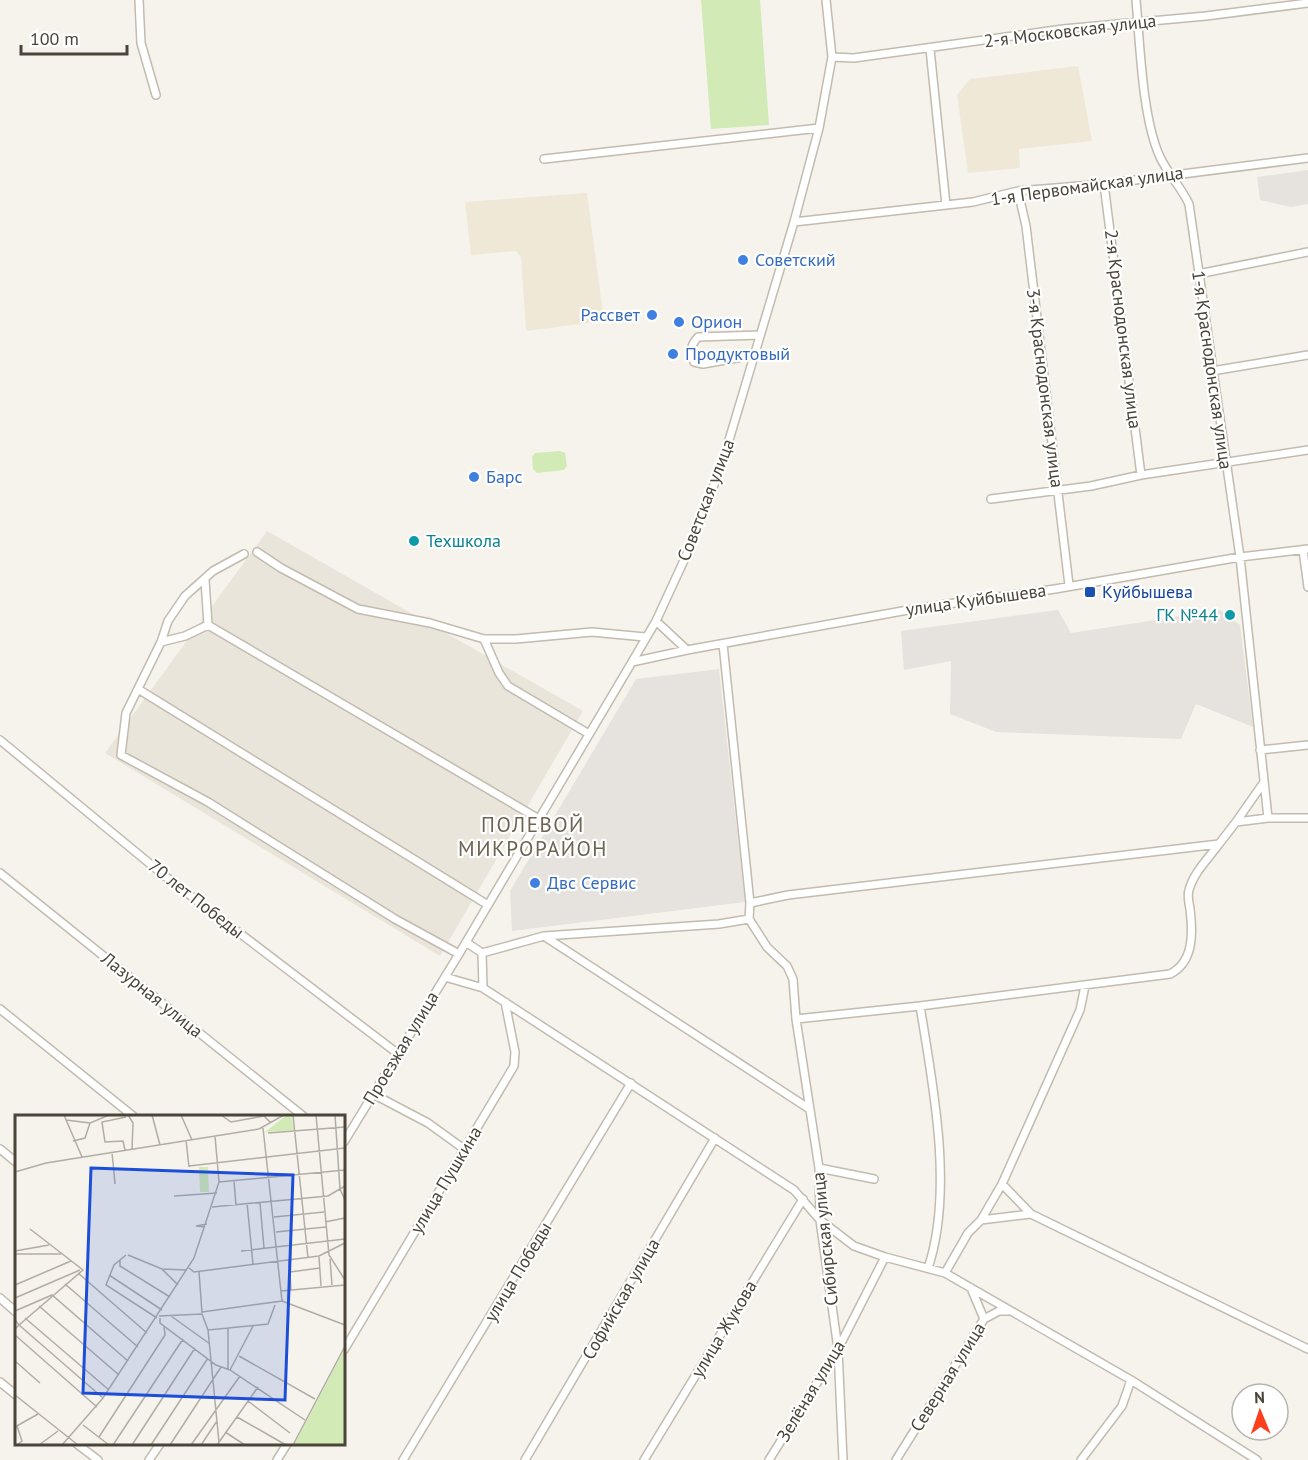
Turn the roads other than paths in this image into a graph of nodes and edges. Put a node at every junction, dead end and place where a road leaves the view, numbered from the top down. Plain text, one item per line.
1 (139, 0) edge
2 (826, 0) edge
3 (1136, 0) edge
4 (1308, 3) edge
5 (1138, 22) junction
6 (930, 49) junction
7 (832, 57) junction
8 (156, 96) dead end
9 (819, 128) junction
10 (1308, 158) edge
11 (544, 159) dead end
12 (1170, 174) junction
13 (1104, 184) junction
14 (1018, 191) junction
15 (946, 205) junction
16 (794, 222) junction
17 (1308, 252) edge
18 (1198, 274) junction
19 (760, 334) junction
20 (754, 355) junction
21 (1308, 355) edge
22 (1212, 372) junction
23 (1308, 450) edge
24 (1225, 462) junction
25 (1141, 475) junction
26 (1059, 491) junction
27 (991, 499) dead end
28 (1306, 549) edge
29 (257, 552) dead end
30 (244, 554) dead end
31 (1240, 557) junction
32 (205, 580) junction
33 (1069, 585) junction
34 (1308, 587) edge
35 (656, 621) junction
36 (208, 625) junction
37 (645, 637) junction
38 (484, 639) junction
39 (161, 642) junction
40 (723, 644) junction
41 (687, 650) junction
42 (632, 662) junction
43 (138, 689) junction
44 (589, 734) junction
45 (0, 740) edge
46 (1308, 745) edge
47 (1260, 750) junction
48 (1264, 782) junction
49 (1268, 818) junction
50 (1308, 818) edge
51 (539, 819) junction
52 (1236, 822) junction
53 (1219, 844) junction
54 (0, 873) edge
55 (750, 903) junction
56 (488, 905) junction
57 (749, 919) junction
58 (544, 936) junction
59 (466, 942) junction
60 (482, 953) junction
61 (459, 954) junction
62 (445, 977) junction
63 (1085, 986) junction
64 (483, 988) junction
65 (505, 1002) junction
66 (920, 1006) junction
67 (0, 1009) edge
68 (796, 1018) junction
69 (397, 1053) junction
70 (631, 1083) junction
71 (373, 1094) junction
72 (807, 1108) junction
73 (132, 1115) edge
74 (302, 1115) edge
75 (715, 1138) junction
76 (345, 1140) edge
77 (0, 1149) edge
78 (464, 1149) junction
79 (15, 1161) edge
80 (819, 1168) junction
81 (874, 1179) dead end
82 (1002, 1184) junction
83 (803, 1199) junction
84 (1031, 1214) junction
85 (820, 1220) junction
86 (981, 1221) junction
87 (885, 1257) junction
88 (928, 1268) junction
89 (945, 1273) junction
90 (971, 1288) junction
91 (0, 1298) edge
92 (15, 1311) edge
93 (1011, 1311) junction
94 (984, 1319) junction
95 (345, 1348) edge
96 (838, 1349) junction
97 (1308, 1349) edge
98 (1131, 1380) junction
99 (0, 1382) edge
100 (15, 1394) edge
101 (79, 1445) edge
102 (159, 1445) edge
103 (286, 1445) edge
104 (98, 1460) edge
105 (149, 1460) edge
106 (277, 1460) edge
107 (403, 1460) edge
108 (525, 1460) edge
109 (645, 1460) edge
110 (769, 1460) edge
111 (843, 1460) edge
112 (896, 1460) edge
113 (1081, 1460) edge
114 (1257, 1460) edge

1 - 8 street
2 - 7 street, Советская улица
3 - 5 street, 1-я Краснодонская улица
4 - 5 street, 2-я Московская улица
5 - 6 street, 2-я Московская улица
5 - 12 street, 1-я Краснодонская улица
6 - 7 street, 2-я Московская улица
6 - 15 street
7 - 9 street, Советская улица
9 - 11 street
9 - 16 street, Советская улица
10 - 12 street, 1-я Первомайская улица
12 - 13 street, 1-я Первомайская улица
12 - 18 street, 1-я Краснодонская улица
13 - 14 street, 1-я Первомайская улица
13 - 25 street, 2-я Краснодонская улица
14 - 15 street, 1-я Первомайская улица
14 - 26 street, 3-я Краснодонская улица
15 - 16 street, 1-я Первомайская улица
16 - 19 street, Советская улица
17 - 18 street
18 - 22 street, 1-я Краснодонская улица
19 - 20 street, Советская улица
19 - 20 street
20 - 35 street, Советская улица
21 - 22 street
22 - 24 street, 1-я Краснодонская улица
23 - 24 street
24 - 25 street
24 - 31 street, 1-я Краснодонская улица
25 - 26 street
26 - 27 street
26 - 33 street, 3-я Краснодонская улица
28 - 31 street, улица Куйбышева
28 - 34 street
29 - 38 street
30 - 32 street
31 - 33 street, улица Куйбышева
31 - 47 street, 1-я Краснодонская улица
32 - 36 street
32 - 39 street
33 - 40 street, улица Куйбышева
35 - 37 street, Советская улица
35 - 41 street
36 - 39 street
36 - 51 street
37 - 38 street
37 - 42 street, Советская улица
38 - 44 street
39 - 43 street
40 - 41 street, улица Куйбышева
40 - 55 street
41 - 42 street, улица Куйбышева
42 - 44 street, Советская улица
43 - 56 street
43 - 61 street
44 - 51 street, Советская улица
45 - 69 street, 70 лет Победы
46 - 47 street
47 - 48 street, 1-я Краснодонская улица
48 - 49 street, 1-я Краснодонская улица
48 - 52 street
49 - 50 street
49 - 52 street
51 - 56 street, Советская улица
52 - 53 street
53 - 55 street
53 - 63 street
54 - 74 street, Лазурная улица
55 - 57 street
56 - 59 street, Советская улица
57 - 58 street
57 - 68 street, Сибирская улица
58 - 60 street
58 - 72 street
59 - 60 street
59 - 61 street, Советская улица
60 - 64 street
61 - 62 street, Проезжая улица
62 - 64 street
62 - 69 street, Проезжая улица
63 - 66 street
63 - 82 street
64 - 65 street
65 - 70 street
65 - 78 street, улица Пушкина
66 - 68 street
66 - 88 street
67 - 73 street
68 - 72 street, Сибирская улица
69 - 71 street, Проезжая улица
70 - 75 street
70 - 107 street, улица Победы
71 - 76 street, Проезжая улица
71 - 78 street
72 - 80 street, Сибирская улица
75 - 83 street
75 - 108 street, Софийская улица
77 - 79 street
78 - 95 street, улица Пушкина
80 - 81 street
80 - 85 street, Сибирская улица
82 - 84 street
82 - 86 street
83 - 85 street
83 - 109 street, улица Жукова
84 - 86 street
84 - 97 street
85 - 87 street
85 - 96 street, Сибирская улица
86 - 89 street
87 - 88 street
87 - 96 street, Зелёная улица
88 - 89 street
89 - 90 street
90 - 93 street
90 - 94 street
91 - 92 street
93 - 94 street, Северная улица
93 - 98 street
94 - 112 street, Северная улица
96 - 110 street, Зелёная улица
96 - 111 street, Сибирская улица
98 - 113 street
98 - 114 street
99 - 100 street
101 - 104 street
102 - 105 street
103 - 106 street

